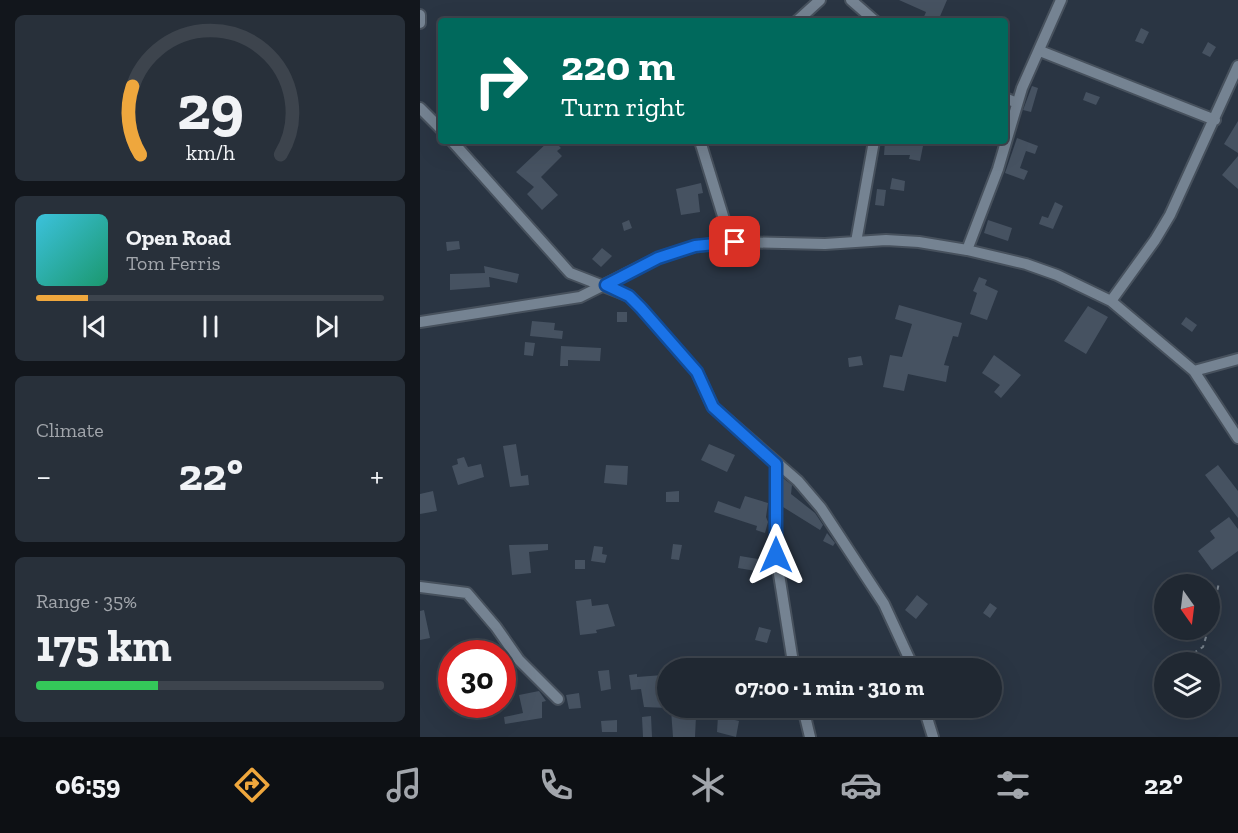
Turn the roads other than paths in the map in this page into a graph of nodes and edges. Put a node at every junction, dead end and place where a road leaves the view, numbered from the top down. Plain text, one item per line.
1 (820, 0) edge
2 (851, 0) edge
3 (1061, 0) edge
4 (420, 15) edge
5 (800, 18) edge
6 (872, 18) edge
7 (420, 23) edge
8 (1040, 51) junction
9 (1238, 66) edge
10 (1008, 99) edge
11 (1017, 103) junction
12 (420, 108) edge
13 (1215, 120) junction
14 (438, 126) edge
15 (1008, 134) edge
16 (455, 144) edge
17 (701, 144) edge
18 (873, 144) edge
19 (1005, 144) edge
20 (731, 242) junction
21 (856, 242) junction
22 (967, 250) junction
23 (606, 285) junction
24 (1111, 301) junction
25 (420, 322) edge
26 (1238, 359) edge
27 (1194, 371) junction
28 (1238, 438) edge
29 (776, 464) junction
30 (420, 587) edge
31 (792, 658) edge
32 (910, 658) edge
33 (558, 699) dead end
34 (805, 718) edge
35 (927, 718) edge
36 (810, 737) edge
37 (933, 737) edge

1 - 5 street
2 - 6 street
3 - 8 street
4 - 7 street
8 - 11 street
8 - 13 street
9 - 13 street
10 - 11 street
11 - 15 street
12 - 14 street
13 - 24 street
16 - 23 street
17 - 20 street
18 - 21 street
19 - 22 street
20 - 21 street
20 - 23 street
21 - 22 street
22 - 24 street
23 - 25 street
23 - 29 street
24 - 27 street
26 - 27 street
27 - 28 street
29 - 31 street
29 - 32 street
30 - 33 street
34 - 36 street
35 - 37 street

